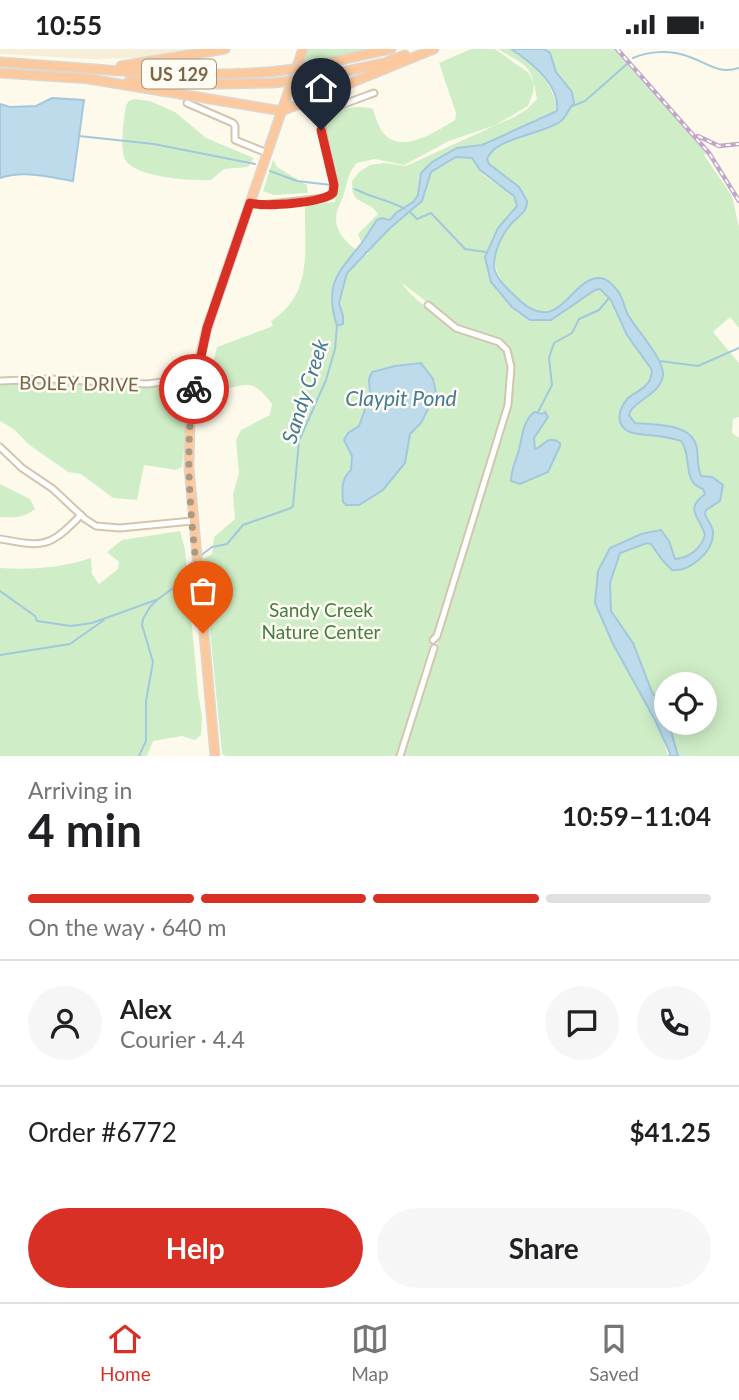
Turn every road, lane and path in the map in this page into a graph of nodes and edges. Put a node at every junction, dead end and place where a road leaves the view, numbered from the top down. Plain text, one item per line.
1 (225, 49) edge
2 (303, 49) edge
3 (391, 49) edge
4 (423, 49) edge
5 (434, 49) edge
6 (0, 62) edge
7 (80, 67) junction
8 (0, 73) edge
9 (89, 79) junction
10 (374, 93) dead end
11 (187, 103) dead end
12 (266, 109) junction
13 (282, 111) junction
14 (275, 131) junction
15 (267, 153) junction
16 (250, 203) junction
17 (428, 305) dead end
18 (197, 369) junction
19 (0, 381) edge
20 (0, 447) edge
21 (81, 516) junction
22 (192, 521) junction
23 (0, 539) edge
24 (433, 640) dead end
25 (434, 648) dead end
26 (215, 756) edge
27 (400, 756) edge

1 - 7 highway
2 - 13 highway
3 - 7 highway, US 129, bridge
4 - 9 highway, US 129, bridge
5 - 13 highway
6 - 7 highway, US 129
8 - 9 highway, US 129
9 - 12 highway
10 - 16 street
11 - 15 street
12 - 13 highway
12 - 14 highway
13 - 14 highway
14 - 15 highway
15 - 16 highway
16 - 18 highway
17 - 24 street
18 - 19 street, BOLEY DRIVE
18 - 22 highway
20 - 21 street
21 - 22 street
21 - 23 street
22 - 26 highway
25 - 27 street

